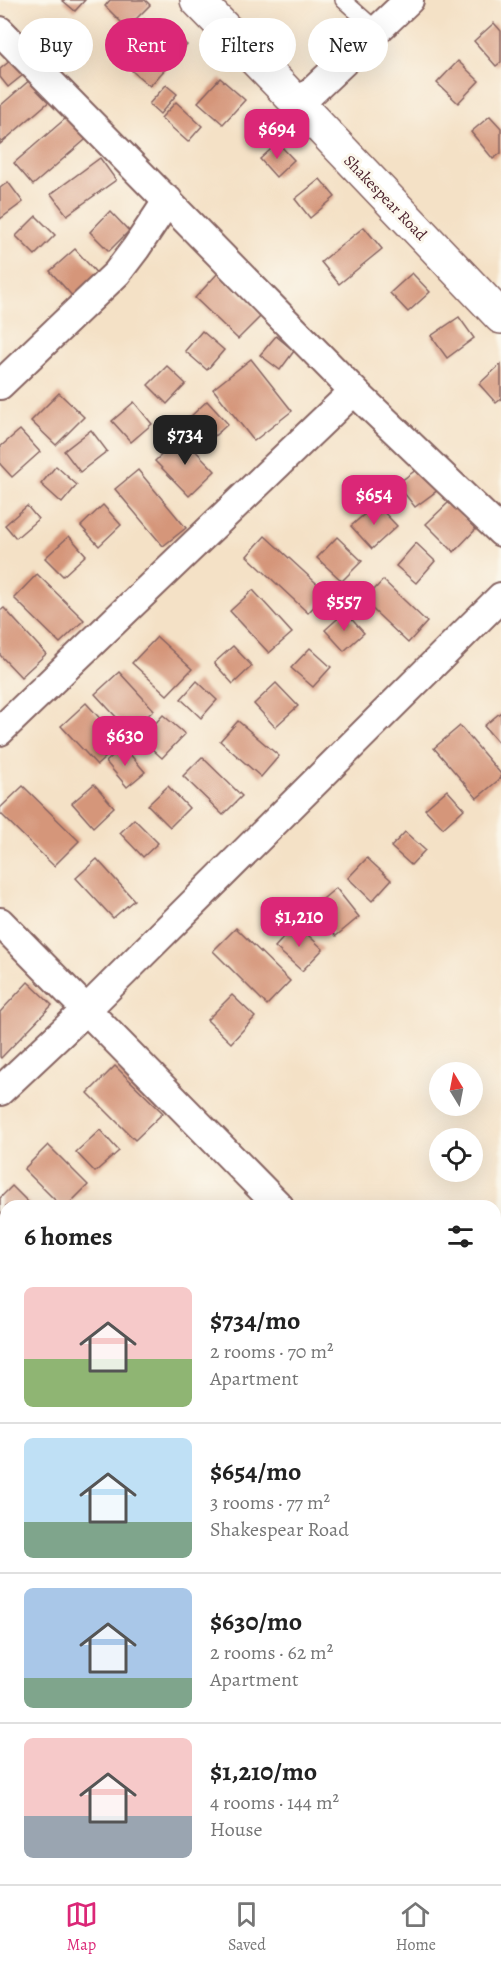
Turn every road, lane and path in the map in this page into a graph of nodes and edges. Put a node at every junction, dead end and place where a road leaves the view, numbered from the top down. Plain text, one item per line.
1 (197, 0) edge
2 (343, 0) edge
3 (409, 0) edge
4 (363, 18) edge
5 (388, 21) edge
6 (0, 31) edge
7 (334, 72) edge
8 (298, 105) junction
9 (168, 200) junction
10 (501, 317) edge
11 (2, 379) edge
12 (354, 391) junction
13 (501, 532) edge
14 (501, 597) edge
15 (0, 730) edge
16 (0, 922) edge
17 (86, 1010) junction
18 (0, 1091) edge
19 (273, 1200) edge

1 - 8 street, Shakespear Road
2 - 4 lane
3 - 5 street
6 - 9 street
7 - 8 street
8 - 10 street, Shakespear Road
9 - 11 street
9 - 12 street
12 - 13 street
12 - 15 street
14 - 17 street
16 - 17 street
17 - 18 street
17 - 19 street

